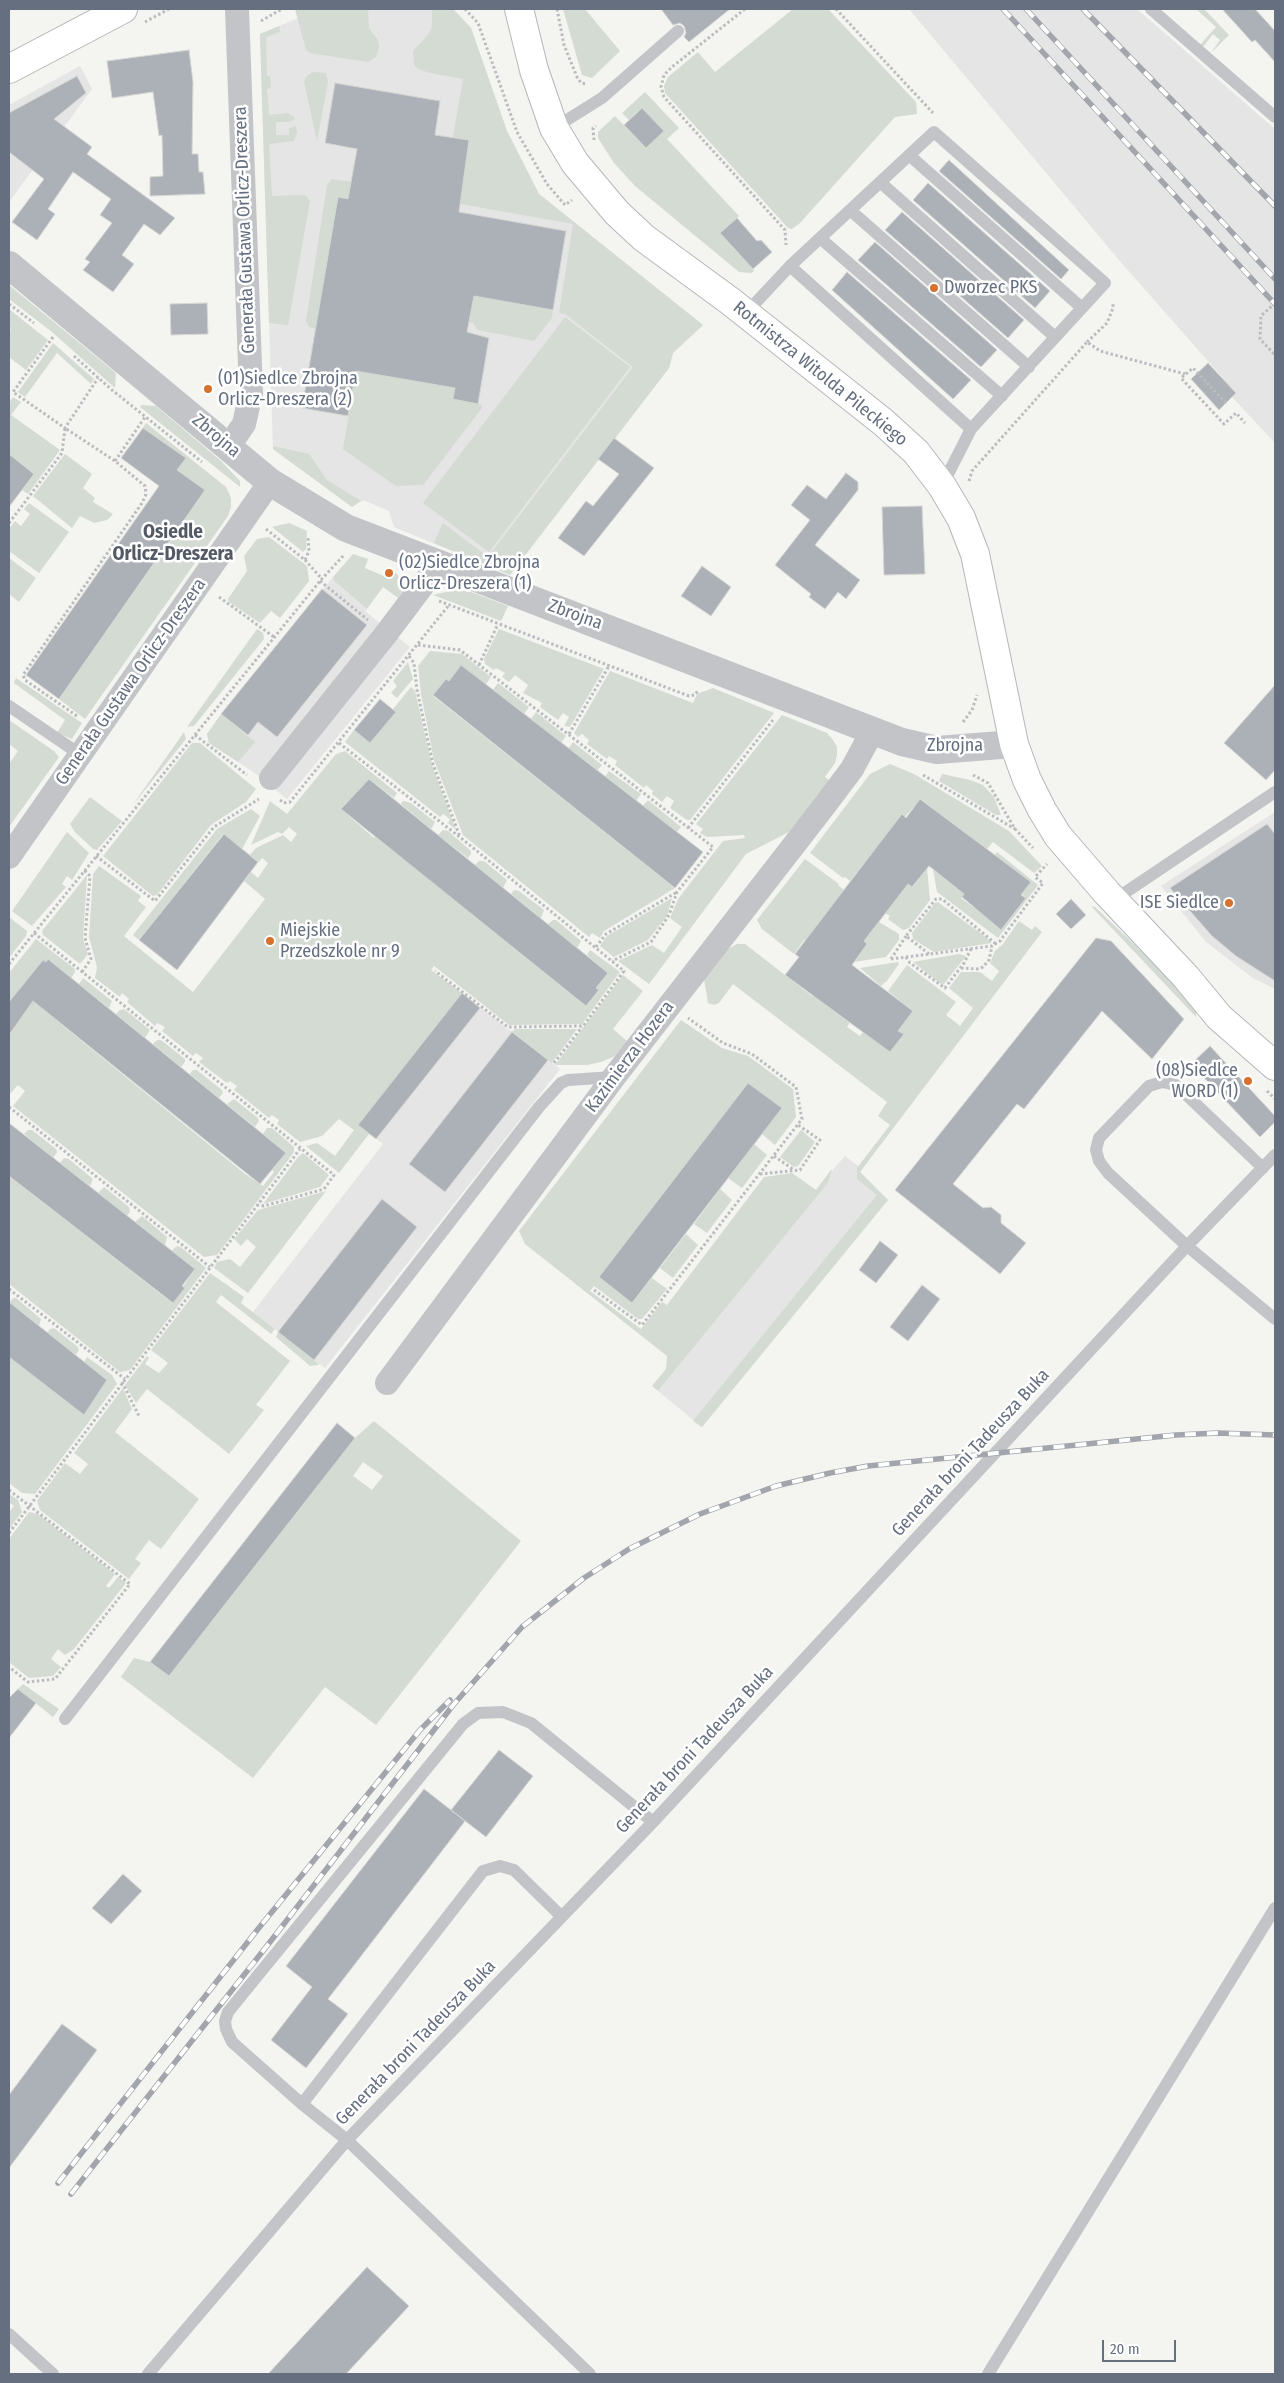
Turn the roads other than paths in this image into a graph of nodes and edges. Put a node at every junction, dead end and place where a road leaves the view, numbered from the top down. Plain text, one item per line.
1 (123, 9) edge
2 (237, 9) edge
3 (519, 9) edge
4 (1150, 9) edge
5 (678, 31) dead end
6 (9, 69) edge
7 (1275, 117) edge
8 (554, 128) junction
9 (909, 155) junction
10 (880, 182) junction
11 (850, 210) junction
12 (820, 238) junction
13 (9, 265) edge
14 (790, 266) junction
15 (1082, 308) junction
16 (746, 313) junction
17 (1056, 337) junction
18 (1028, 367) junction
19 (1002, 396) junction
20 (971, 429) junction
21 (229, 446) junction
22 (270, 482) junction
23 (942, 486) junction
24 (438, 565) junction
25 (9, 706) edge
26 (872, 732) junction
27 (1014, 744) junction
28 (80, 755) junction
29 (267, 787) road end
30 (1275, 792) edge
31 (9, 857) edge
32 (1114, 900) junction
33 (1186, 977) junction
34 (1275, 1040) edge
35 (1275, 1066) edge
36 (614, 1077) junction
37 (1275, 1155) edge
38 (1263, 1168) junction
39 (1186, 1246) junction
40 (1275, 1319) edge
41 (387, 1384) dead end
42 (65, 1719) dead end
43 (653, 1822) junction
44 (1275, 1908) edge
45 (561, 1916) junction
46 (302, 2104) junction
47 (347, 2140) junction
48 (9, 2334) edge
49 (53, 2374) edge
50 (148, 2374) edge
51 (590, 2374) edge
52 (988, 2374) edge

1 - 6 main road
2 - 21 street, Generała Gustawa Orlicz-Dreszera
3 - 8 main road, Rotmistrza Witolda Pileckiego
4 - 7 lane
5 - 8 lane
8 - 16 main road, Rotmistrza Witolda Pileckiego
9 - 10 lane
9 - 15 lane
9 - 15 lane
10 - 11 lane
10 - 17 lane
11 - 12 lane
11 - 18 lane
12 - 14 lane
12 - 19 lane
13 - 21 street, Zbrojna
14 - 16 lane
14 - 20 lane
15 - 17 lane
16 - 23 main road, Rotmistrza Witolda Pileckiego
17 - 18 lane
18 - 19 lane
19 - 20 lane
20 - 23 lane
21 - 22 street, Zbrojna
22 - 24 street, Zbrojna
22 - 28 street, Generała Gustawa Orlicz-Dreszera
23 - 27 main road, Rotmistrza Witolda Pileckiego
24 - 26 street, Zbrojna
24 - 29 street
25 - 28 lane
26 - 27 street, Zbrojna
26 - 36 street, Kazimierza Hozera
27 - 32 main road, Rotmistrza Witolda Pileckiego
28 - 31 street, Generała Gustawa Orlicz-Dreszera
30 - 32 lane
32 - 33 main road, Rotmistrza Witolda Pileckiego
33 - 34 main road, Rotmistrza Witolda Pileckiego
33 - 35 main road, Rotmistrza Witolda Pileckiego
36 - 41 street, Kazimierza Hozera
36 - 42 lane
37 - 38 lane, Generała broni Tadeusza Buka
38 - 39 lane, Generała broni Tadeusza Buka
38 - 39 lane
39 - 40 lane
39 - 43 lane, Generała broni Tadeusza Buka
43 - 45 lane, Generała broni Tadeusza Buka
43 - 46 lane
44 - 52 lane
45 - 46 lane
45 - 47 lane, Generała broni Tadeusza Buka
46 - 47 lane
47 - 50 lane, Generała broni Tadeusza Buka
47 - 51 lane
48 - 49 lane

